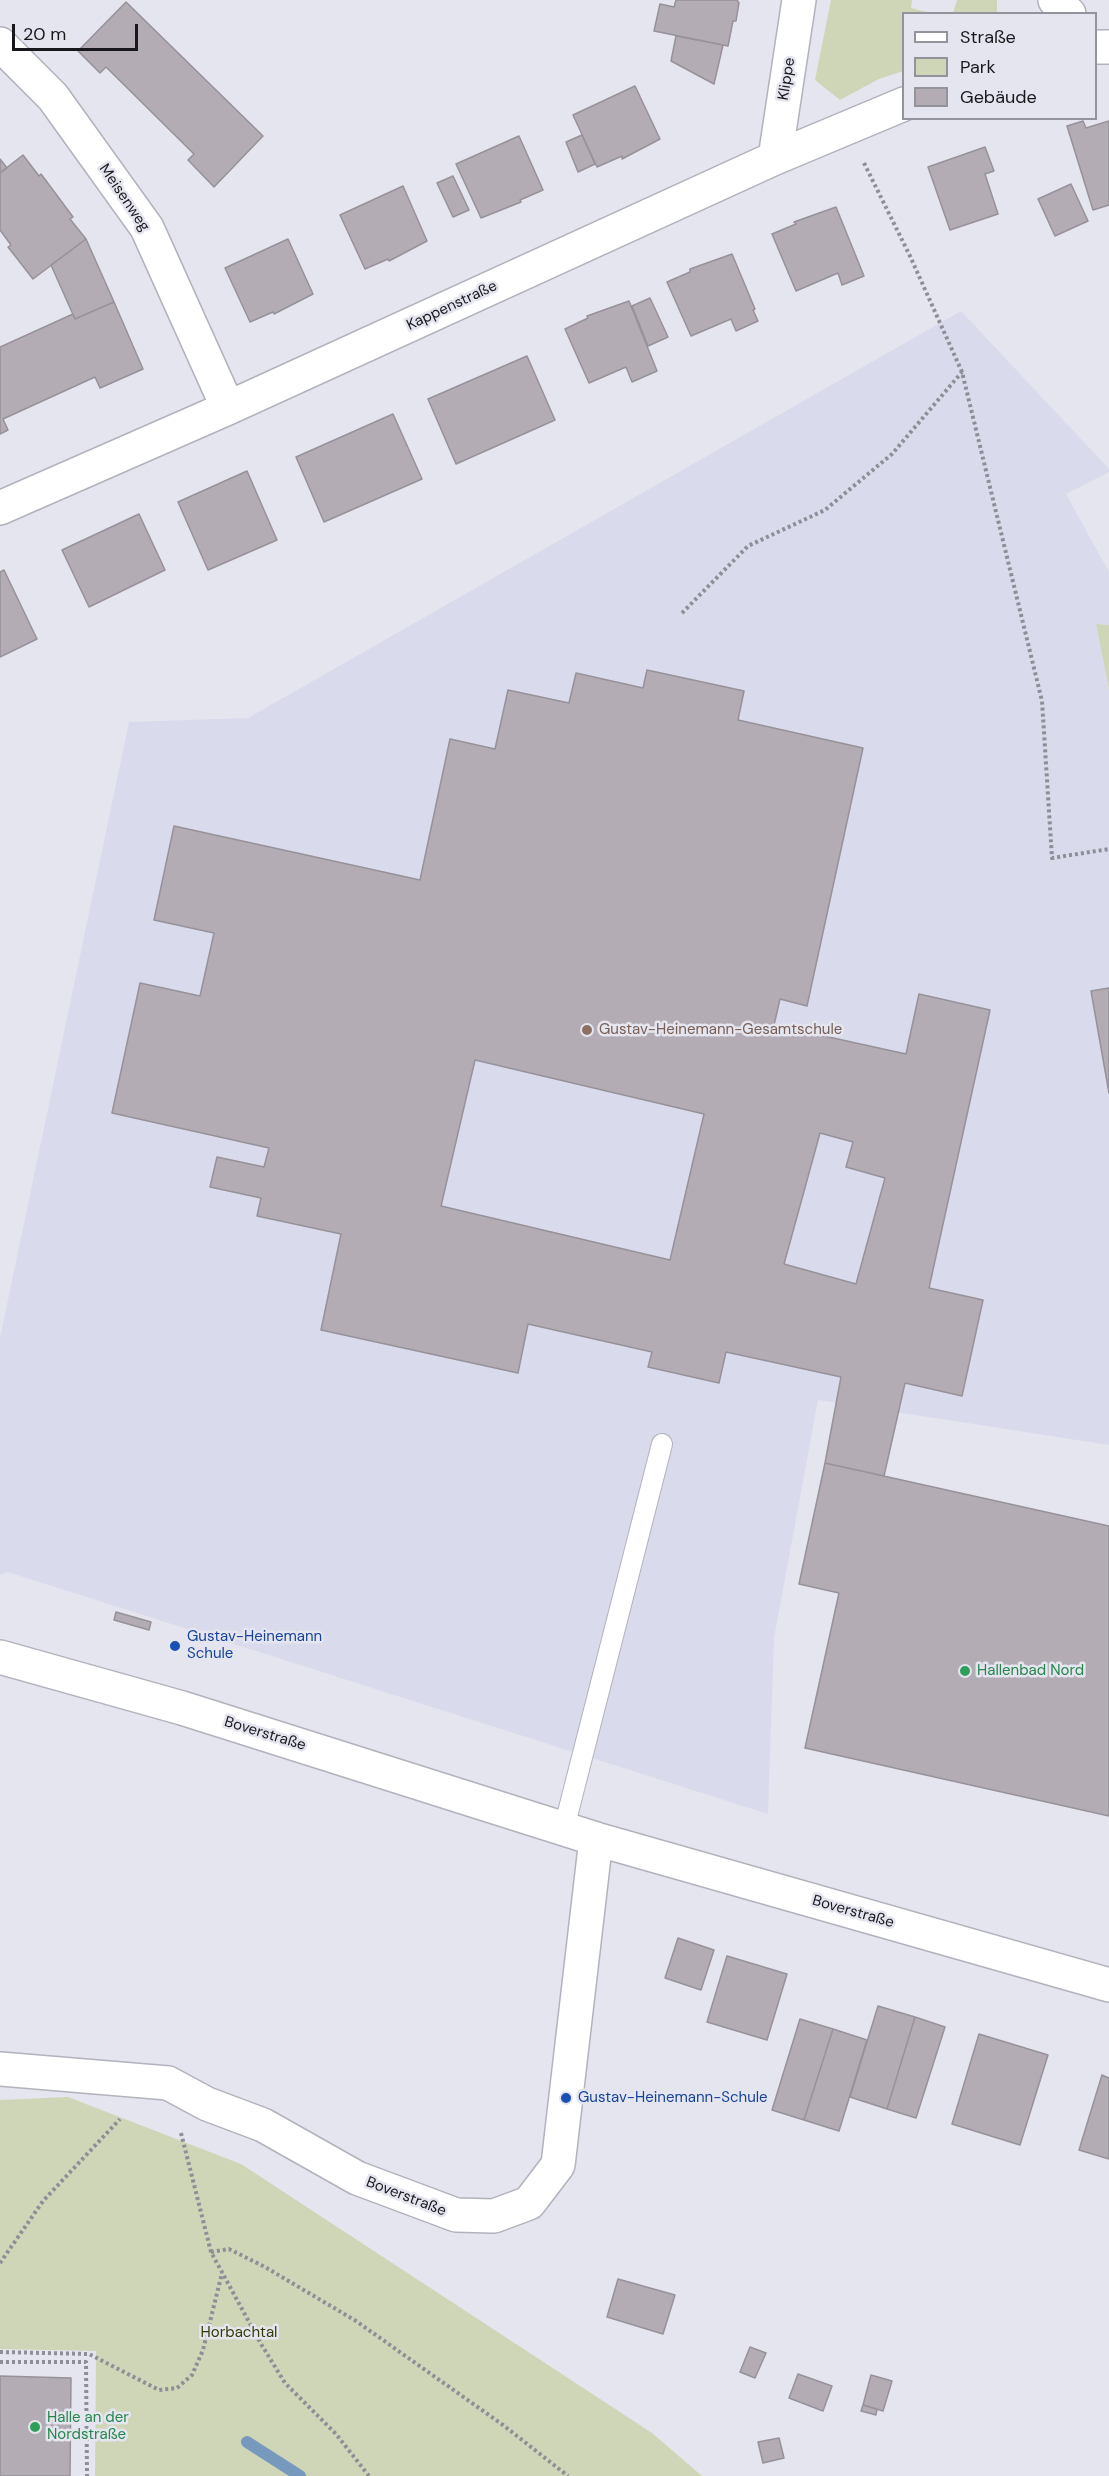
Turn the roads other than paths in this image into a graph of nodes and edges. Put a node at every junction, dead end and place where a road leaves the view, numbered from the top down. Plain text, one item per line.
1 (800, 0) edge
2 (1055, 0) edge
3 (1067, 12) edge
4 (0, 44) edge
5 (902, 104) edge
6 (775, 158) junction
7 (228, 408) junction
8 (0, 508) edge
9 (662, 1444) dead end
10 (0, 1657) edge
11 (564, 1828) junction
12 (597, 1839) junction
13 (1109, 1985) edge
14 (0, 2069) edge

1 - 6 street, Klippe
2 - 3 street
4 - 7 street, Meisenweg
5 - 6 street, Kappenstraße
6 - 7 street, Kappenstraße
7 - 8 street, Kappenstraße
9 - 11 lane
10 - 11 street, Boverstraße
11 - 12 street, Boverstraße
12 - 13 street, Boverstraße
12 - 14 street, Boverstraße

